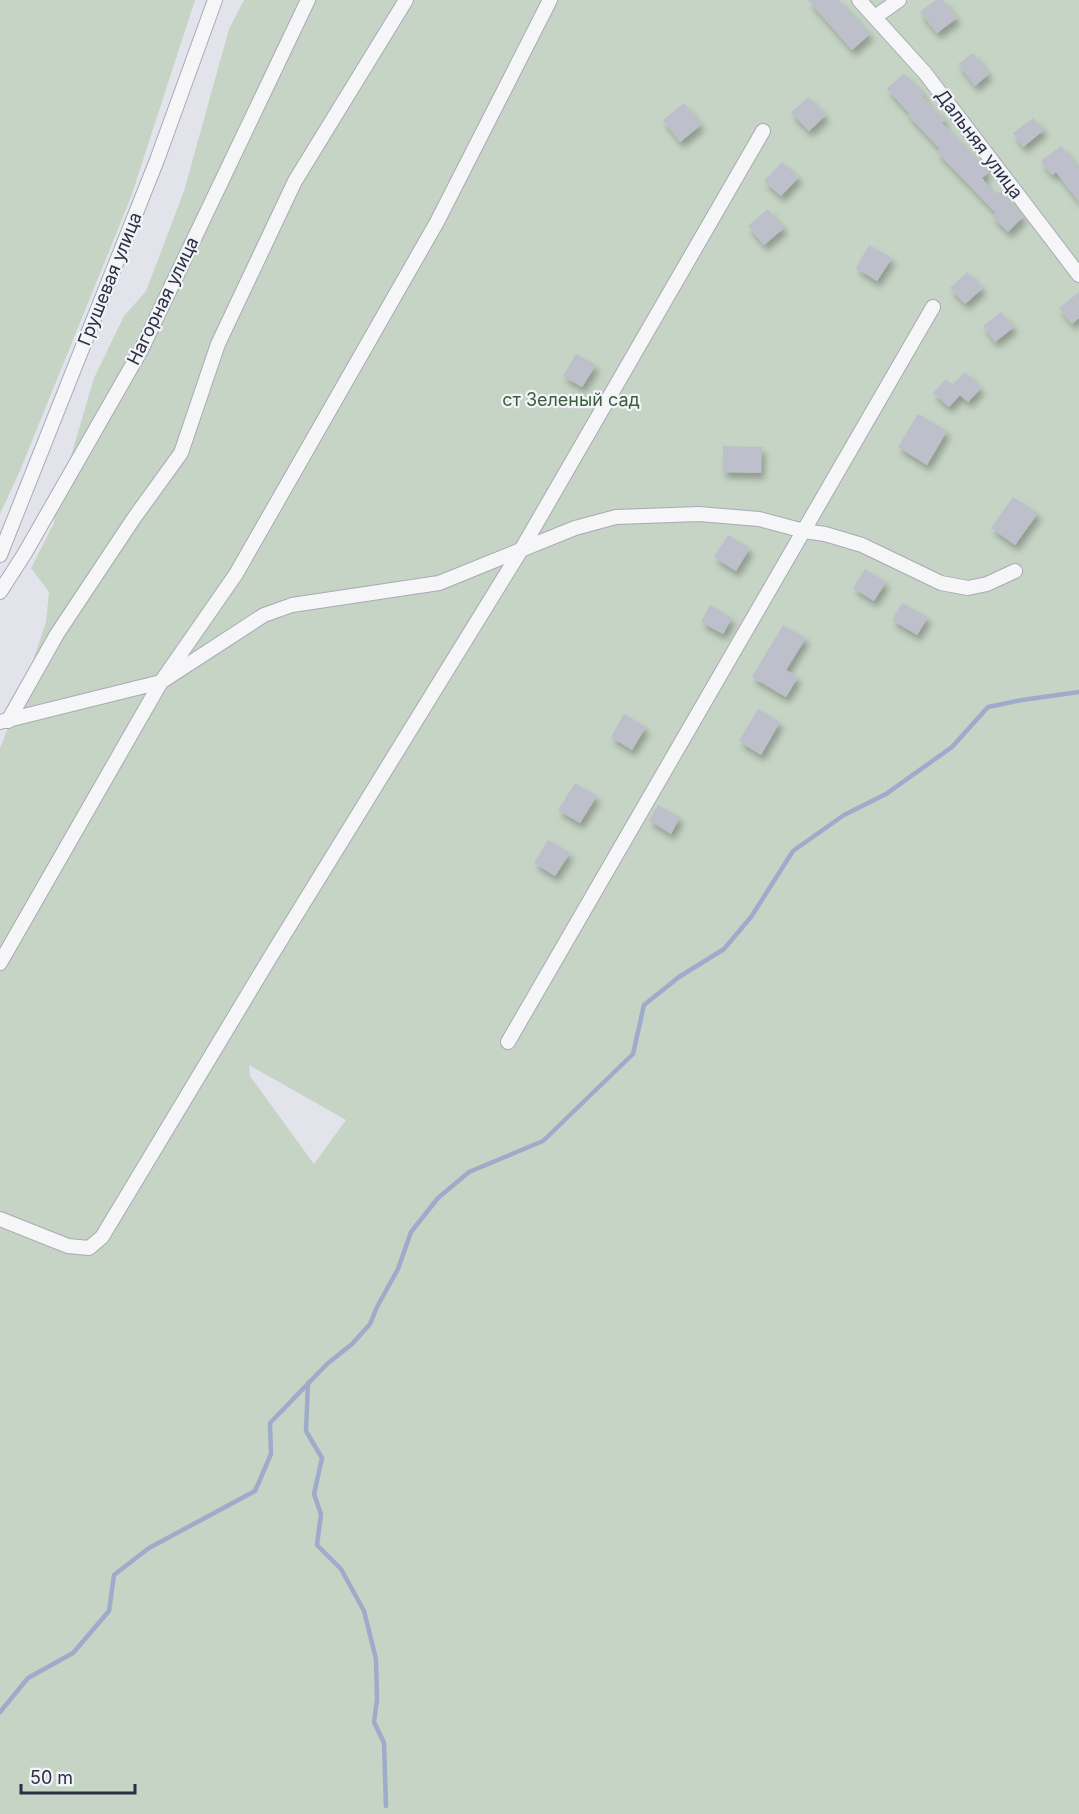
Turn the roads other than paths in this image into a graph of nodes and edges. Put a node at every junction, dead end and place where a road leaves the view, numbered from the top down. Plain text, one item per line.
1 (215, 0) edge
2 (308, 0) edge
3 (406, 0) edge
4 (550, 0) edge
5 (859, 0) edge
6 (899, 0) edge
7 (874, 17) junction
8 (763, 131) dead end
9 (1079, 275) edge
10 (933, 307) dead end
11 (804, 531) junction
12 (521, 550) junction
13 (0, 555) edge
14 (1015, 570) dead end
15 (0, 592) edge
16 (161, 682) junction
17 (4, 722) edge
18 (0, 963) edge
19 (508, 1042) dead end
20 (0, 1219) edge

1 - 13 street, Грушевая улица
2 - 15 street, Нагорная улица
3 - 17 street
4 - 16 street
5 - 7 street, Дальняя улица
6 - 7 street
7 - 9 street, Дальняя улица
8 - 12 street
10 - 11 street
11 - 12 street
11 - 14 street
11 - 19 street
12 - 16 street
12 - 20 street
16 - 17 street
16 - 18 street

